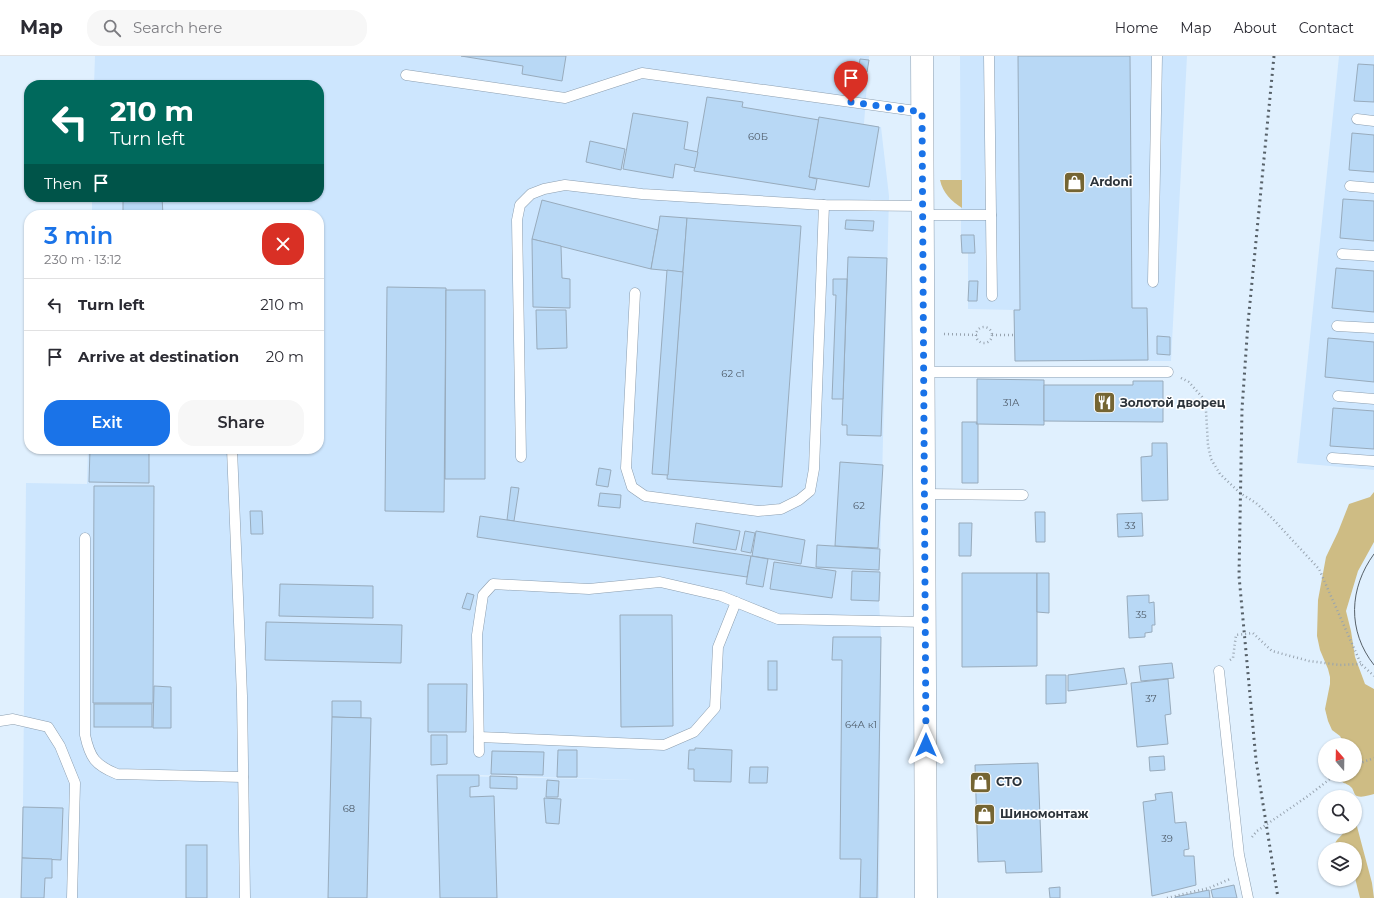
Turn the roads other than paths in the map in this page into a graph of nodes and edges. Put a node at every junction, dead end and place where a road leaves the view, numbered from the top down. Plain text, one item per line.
1 (922, 56) edge
2 (989, 56) edge
3 (1157, 56) edge
4 (406, 75) dead end
5 (922, 112) junction
6 (1357, 119) dead end
7 (1374, 121) edge
8 (1350, 186) dead end
9 (1374, 188) edge
10 (824, 204) junction
11 (923, 210) junction
12 (991, 215) junction
13 (1342, 254) dead end
14 (1374, 256) edge
15 (1153, 282) dead end
16 (635, 293) dead end
17 (992, 296) dead end
18 (1337, 326) dead end
19 (1374, 328) edge
20 (924, 372) junction
21 (1168, 372) road end
22 (1338, 396) dead end
23 (1374, 399) edge
24 (232, 454) edge
25 (521, 457) dead end
26 (1332, 458) dead end
27 (1374, 461) edge
28 (924, 494) junction
29 (1023, 495) dead end
30 (85, 538) dead end
31 (736, 602) junction
32 (925, 622) junction
33 (1219, 671) road end
34 (0, 721) edge
35 (479, 737) junction
36 (479, 752) dead end
37 (243, 777) junction
38 (72, 898) edge
39 (245, 898) edge
40 (926, 898) edge
41 (1248, 898) edge

1 - 5 street
2 - 12 lane
3 - 15 lane
4 - 5 lane
5 - 11 street
6 - 7 lane
8 - 9 lane
10 - 11 lane
10 - 16 lane
10 - 25 lane
11 - 12 lane
11 - 20 street
12 - 17 lane
13 - 14 lane
18 - 19 lane
20 - 21 lane
20 - 28 street
22 - 23 lane
24 - 37 lane
26 - 27 lane
28 - 29 lane
28 - 32 street
30 - 37 lane
31 - 32 lane
31 - 35 lane
31 - 35 lane
32 - 40 street
33 - 41 lane
34 - 38 lane
35 - 36 lane
37 - 39 lane

